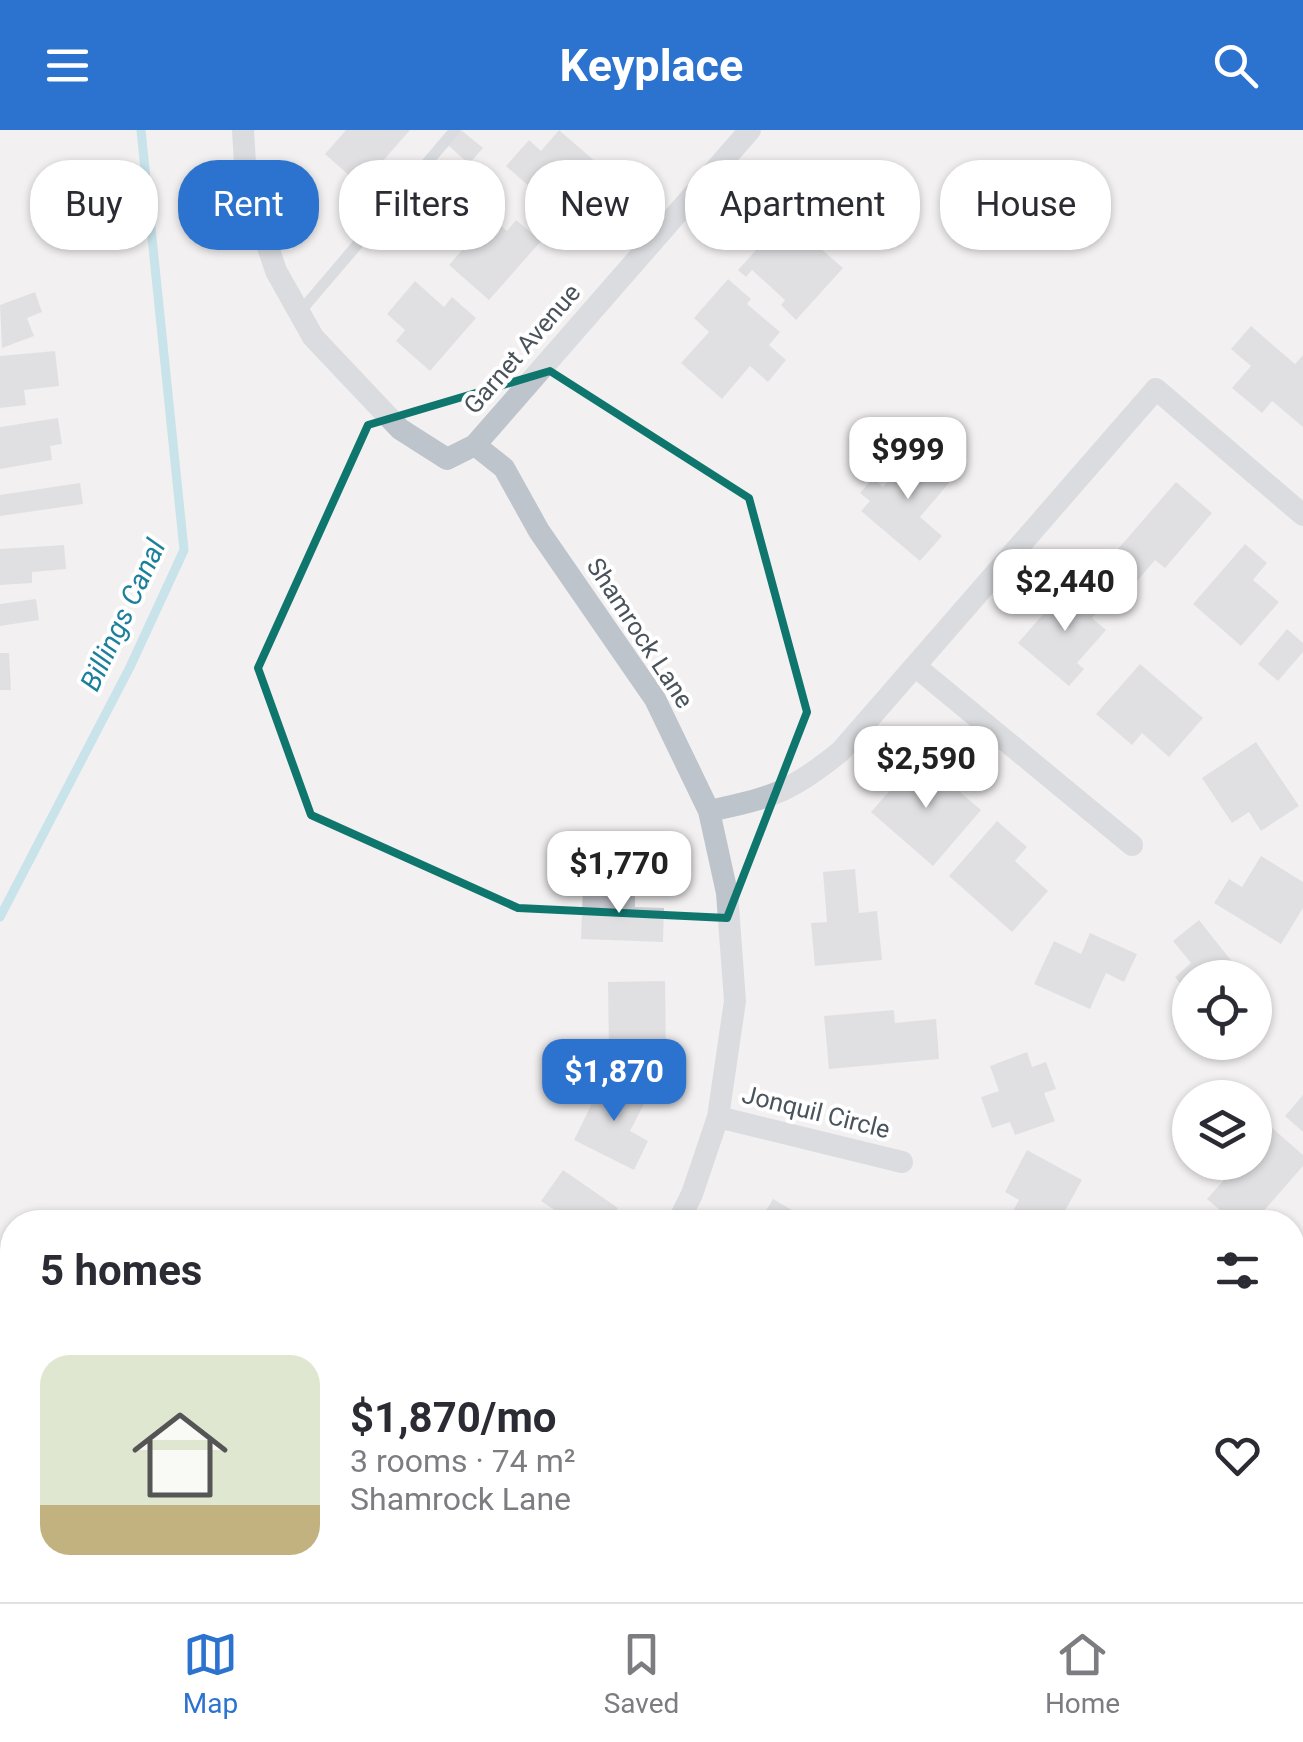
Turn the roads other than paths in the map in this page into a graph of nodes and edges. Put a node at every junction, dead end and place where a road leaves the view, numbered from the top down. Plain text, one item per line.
1 (243, 130) edge
2 (455, 130) edge
3 (750, 130) edge
4 (299, 312) junction
5 (475, 445) junction
6 (1303, 515) edge
7 (915, 666) junction
8 (709, 811) junction
9 (1132, 845) dead end
10 (718, 1117) junction
11 (902, 1162) dead end
12 (684, 1210) edge

1 - 4 street
2 - 4 lane
3 - 5 street, Garnet Avenue
4 - 5 street, Garnet Avenue
5 - 8 street, Shamrock Lane
6 - 7 street
7 - 8 street
7 - 9 street
8 - 10 street, Shamrock Lane
10 - 11 street, Jonquil Circle
10 - 12 street, Shamrock Lane

